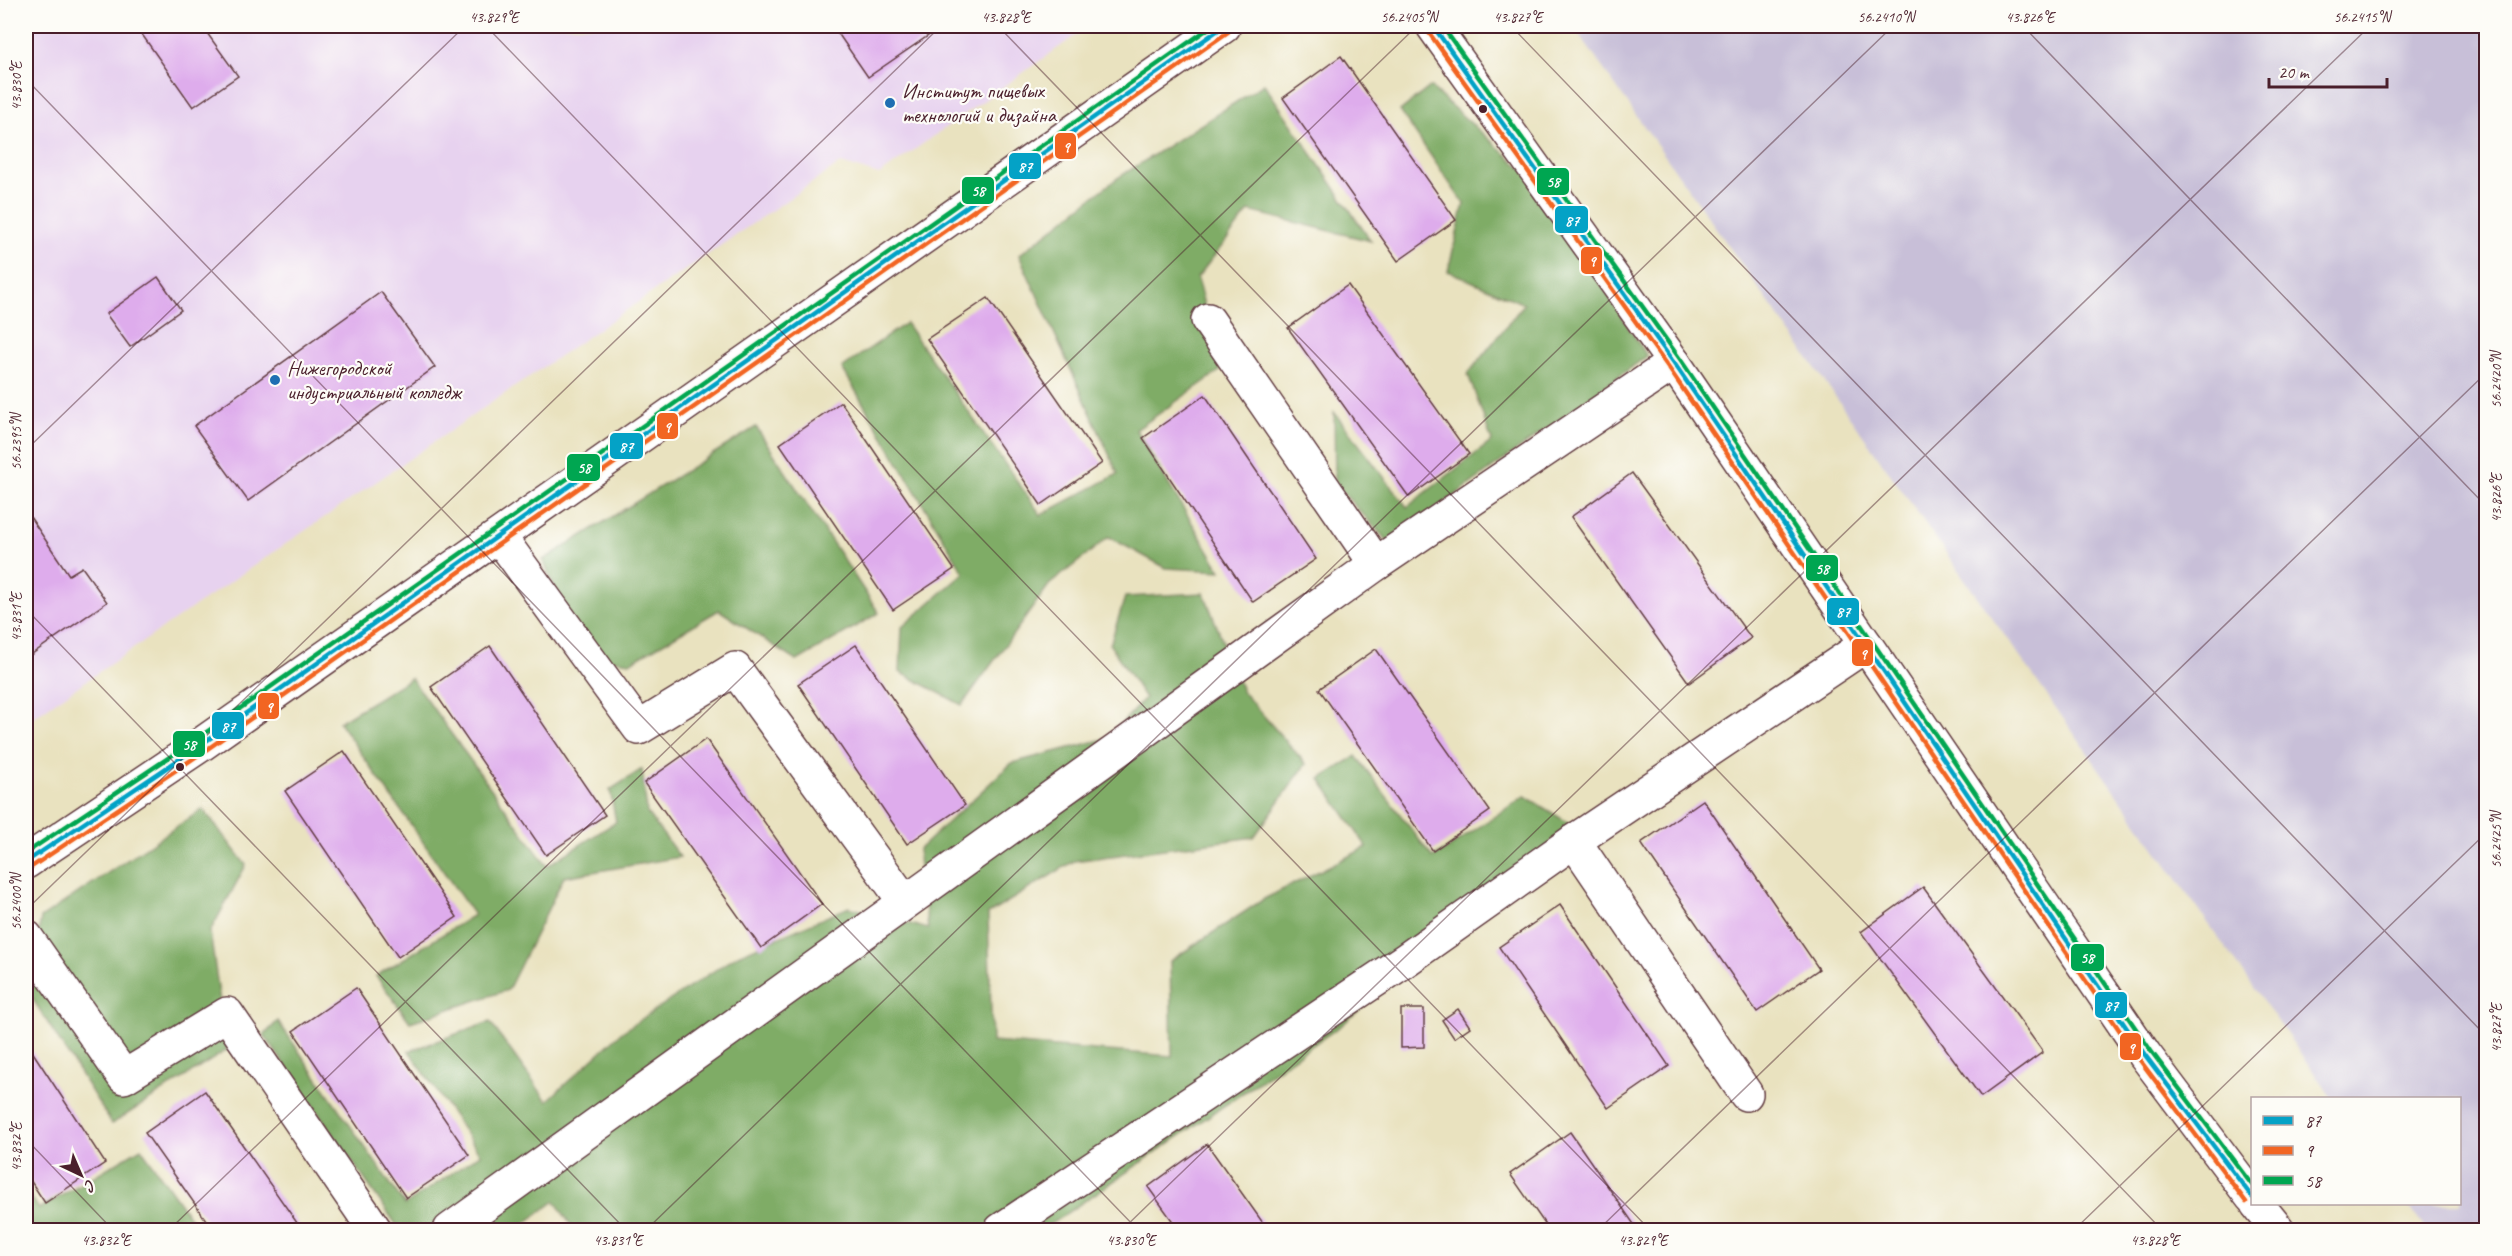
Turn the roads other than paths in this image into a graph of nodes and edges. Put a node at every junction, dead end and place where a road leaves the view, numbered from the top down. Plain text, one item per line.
1 (1224, 26) edge
2 (1433, 26) edge
3 (1208, 320) dead end
4 (1674, 363) junction
5 (500, 536) junction
6 (1376, 564) junction
7 (1866, 645) junction
8 (1574, 841) junction
9 (26, 862) edge
10 (905, 902) junction
11 (26, 937) edge
12 (1746, 1094) dead end
13 (2251, 1194) edge
14 (2259, 1205) edge
15 (375, 1230) edge
16 (450, 1230) edge
17 (1001, 1230) edge
18 (2278, 1230) edge

1 - 5 street
2 - 4 street
3 - 6 street
4 - 6 street
4 - 7 street
5 - 9 street
5 - 10 street
6 - 10 street
7 - 8 street
7 - 13 street
8 - 12 street
8 - 17 street
10 - 16 street
11 - 15 street
14 - 18 street

